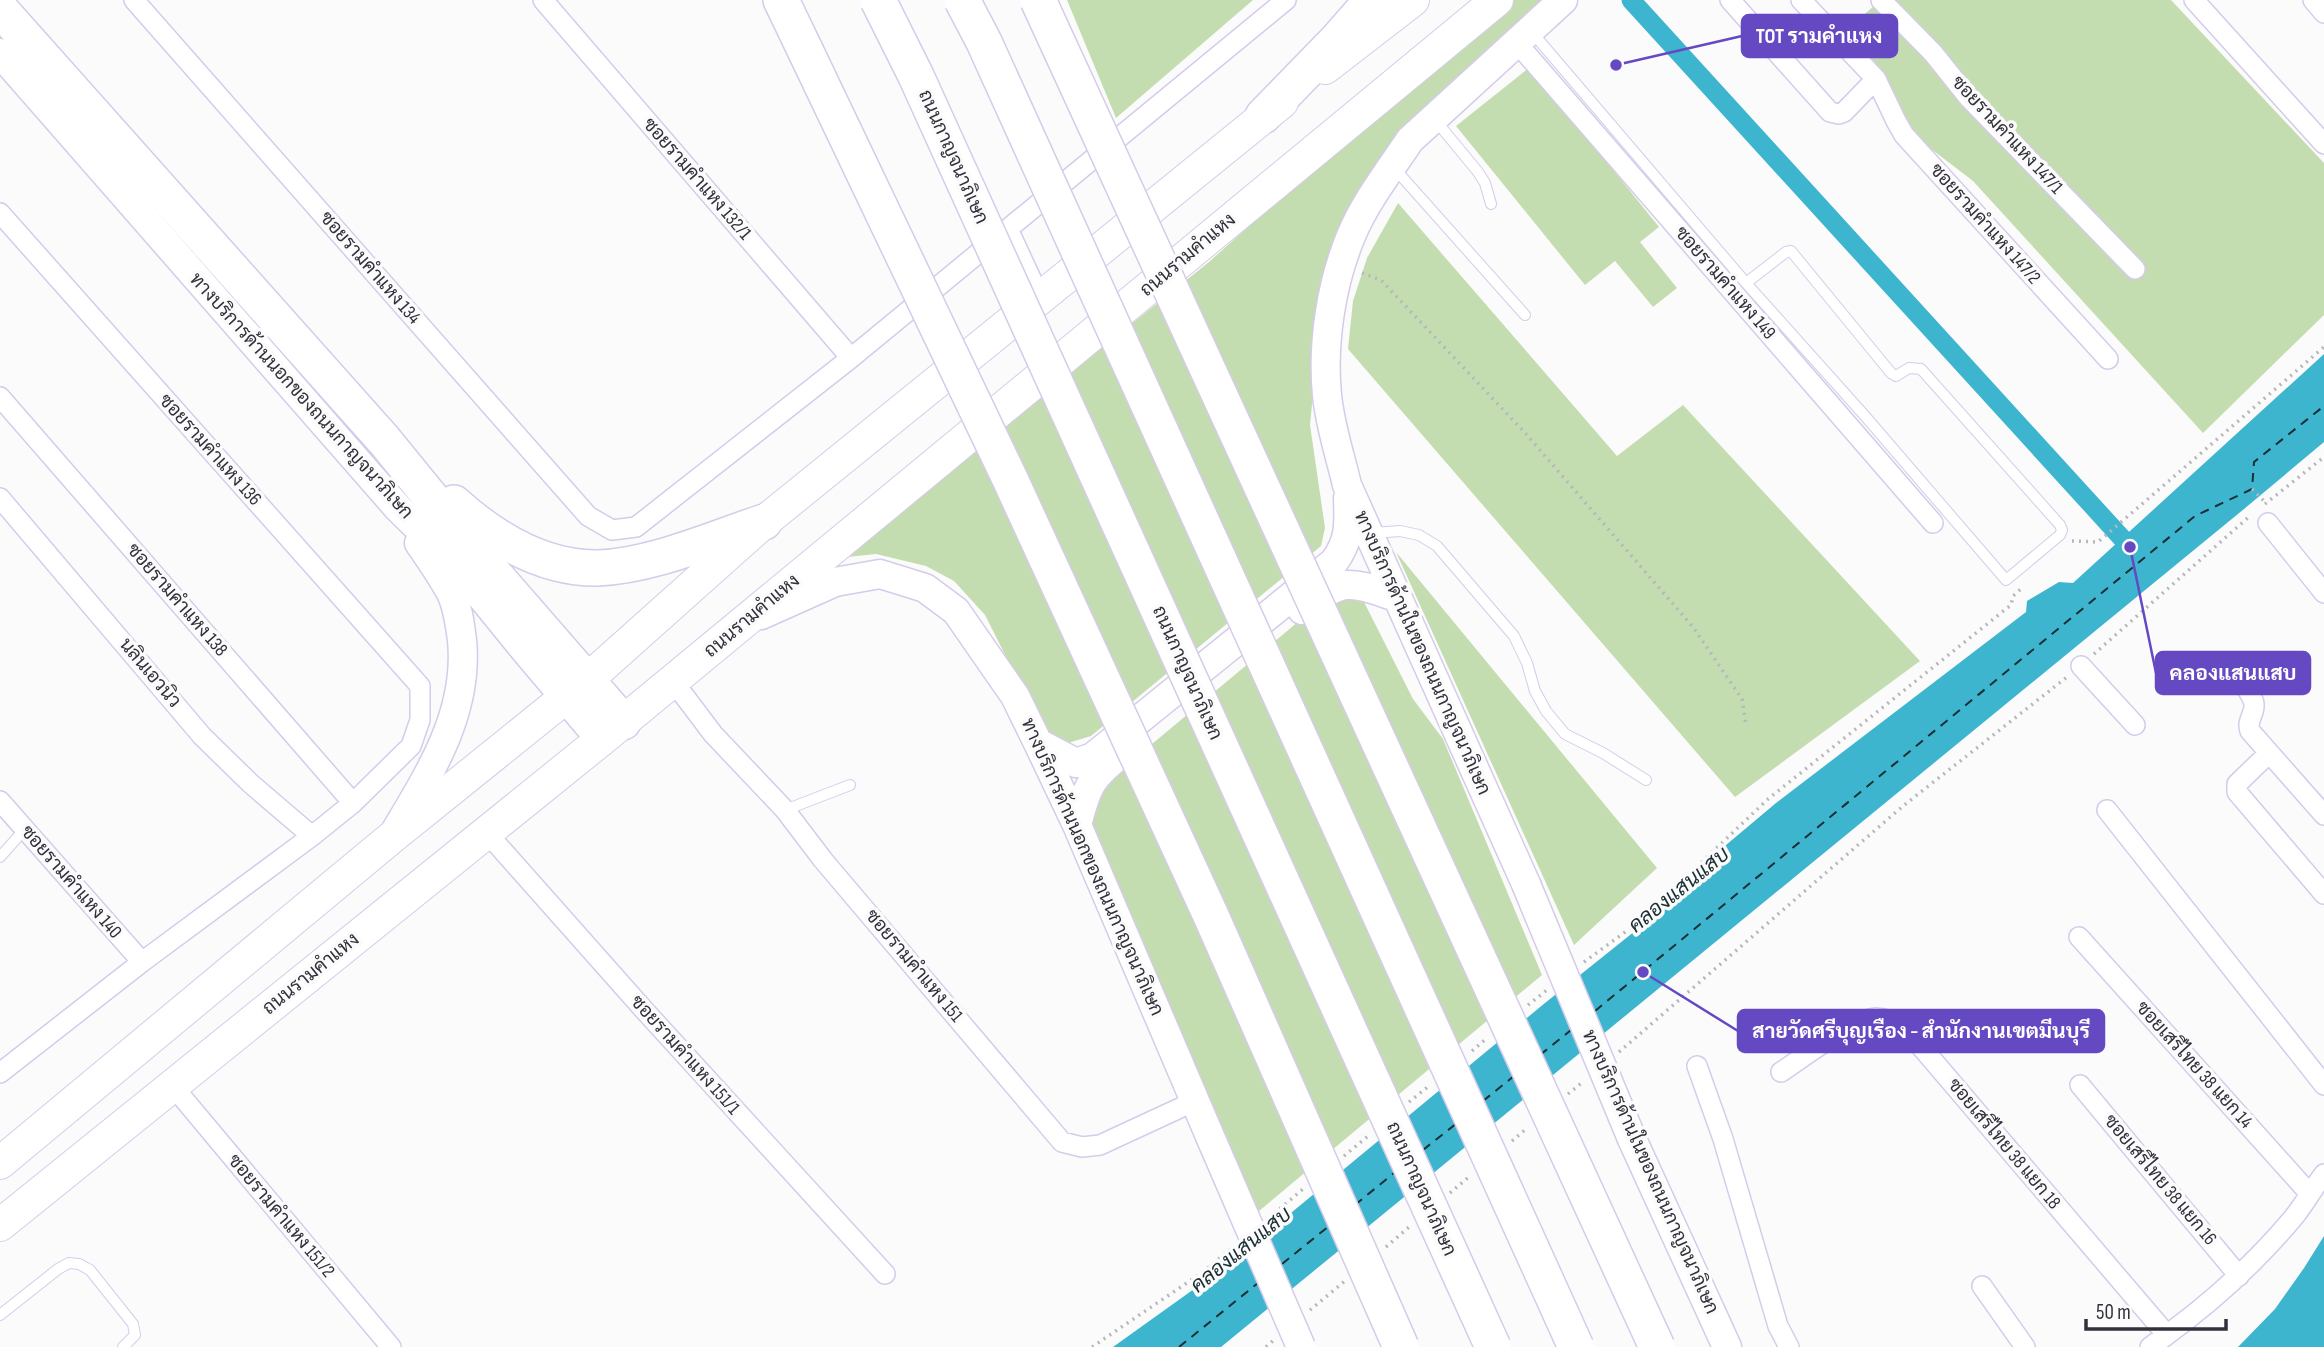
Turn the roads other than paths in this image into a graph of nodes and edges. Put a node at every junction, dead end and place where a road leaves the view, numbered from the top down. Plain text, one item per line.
1 (134, 0) edge
2 (543, 0) edge
3 (780, 0) edge
4 (878, 0) edge
5 (962, 0) edge
6 (1038, 0) edge
7 (1286, 0) edge
8 (1372, 0) edge
9 (1413, 0) edge
10 (1497, 0) edge
11 (1563, 0) edge
12 (1730, 0) edge
13 (1801, 0) edge
14 (1881, 0) edge
15 (2193, 0) edge
16 (2312, 0) edge
17 (0, 9) edge
18 (2324, 13) edge
19 (1524, 37) junction
20 (0, 53) edge
21 (1876, 79) junction
22 (1264, 116) junction
23 (1433, 118) junction
24 (2324, 144) edge
25 (1392, 166) junction
26 (1491, 204) dead end
27 (0, 213) edge
28 (1008, 229) junction
29 (2135, 269) dead end
30 (1746, 283) junction
31 (1040, 298) junction
32 (1525, 316) dead end
33 (851, 358) junction
34 (2108, 359) dead end
35 (0, 397) edge
36 (384, 440) junction
37 (1348, 485) junction
38 (0, 498) edge
39 (398, 508) junction
40 (2261, 515) road end
41 (764, 522) junction
42 (1933, 523) dead end
43 (1367, 533) junction
44 (2324, 593) edge
45 (1396, 597) junction
46 (742, 624) junction
47 (2081, 666) road end
48 (2237, 674) dead end
49 (673, 681) junction
50 (576, 689) junction
51 (2135, 725) dead end
52 (612, 731) junction
53 (1038, 743) junction
54 (2269, 754) junction
55 (1646, 780) dead end
56 (850, 785) dead end
57 (0, 801) edge
58 (353, 803) junction
59 (785, 810) junction
60 (2107, 810) dead end
61 (2324, 815) edge
62 (1077, 825) junction
63 (25, 830) junction
64 (487, 833) junction
65 (312, 836) junction
66 (391, 838) junction
67 (0, 857) edge
68 (2324, 894) edge
69 (2079, 937) dead end
70 (142, 962) junction
71 (1697, 1066) dead end
72 (1781, 1072) dead end
73 (0, 1073) edge
74 (172, 1085) junction
75 (2080, 1085) dead end
76 (2324, 1085) edge
77 (1195, 1101) junction
78 (0, 1163) edge
79 (2324, 1174) edge
80 (2309, 1193) junction
81 (0, 1224) edge
82 (885, 1274) dead end
83 (2239, 1276) junction
84 (1982, 1286) dead end
85 (0, 1315) edge
86 (2167, 1335) junction
87 (1289, 1343) edge
88 (123, 1347) edge
89 (391, 1347) edge
90 (1401, 1347) edge
91 (1493, 1347) edge
92 (1576, 1347) edge
93 (1657, 1347) edge
94 (1727, 1347) edge
95 (1789, 1347) edge
96 (2025, 1347) edge
97 (2150, 1347) edge

1 - 33 street, ซอยรามคำแหง 134
2 - 33 street, ซอยรามคำแหง 132/1
3 - 90 highway, bridge
4 - 91 highway, ถนนกาญจนาภิเษก, bridge
5 - 92 highway, bridge
6 - 93 highway, bridge
7 - 28 street
8 - 22 highway
9 - 22 main road
10 - 46 main road, ถนนรามคำแหง
11 - 19 main road, ทางบริการด้านในของถนนกาญจนาภิเษก
12 - 21 street
13 - 21 street, ซอยรามคำแหง 147/2
14 - 29 street, ซอยรามคำแหง 147/1
15 - 24 street
16 - 18 street
17 - 36 highway
19 - 23 main road, ทางบริการด้านในของถนนกาญจนาภิเษก
19 - 30 lane
19 - 42 street, ซอยรามคำแหง 149
20 - 39 main road, ทางบริการด้านนอกของถนนกาญจนาภิเษก
21 - 34 street, ซอยรามคำแหง 147/2
22 - 31 main road
23 - 25 main road, ทางบริการด้านในของถนนกาญจนาภิเษก
23 - 26 lane
25 - 32 lane
25 - 37 main road, ทางบริการด้านในของถนนกาญจนาภิเษก
27 - 58 street, ซอยรามคำแหง 136
28 - 31 street
28 - 33 street
30 - 30 lane
31 - 41 main road
35 - 58 street, ซอยรามคำแหง 138
36 - 41 highway
36 - 50 highway
37 - 43 main road, ทางบริการด้านในของถนนกาญจนาภิเษก
37 - 53 main road
38 - 65 street, นลินเอวนิว
39 - 50 main road, ทางบริการด้านนอกของถนนกาญจนาภิเษก
39 - 66 main road
40 - 44 street
41 - 50 main road
43 - 45 main road, ทางบริการด้านในของถนนกาญจนาภิเษก
43 - 55 lane
45 - 62 main road
45 - 94 main road, ทางบริการด้านในของถนนกาญจนาภิเษก, bridge
46 - 49 main road, ถนนรามคำแหง
46 - 53 main road, ทางบริการด้านนอกของถนนกาญจนาภิเษก
47 - 51 street
48 - 54 street
49 - 52 main road, ถนนรามคำแหง
49 - 59 street, ซอยรามคำแหง 151
50 - 52 highway
50 - 66 main road
52 - 64 main road, ถนนรามคำแหง
53 - 62 main road, ทางบริการด้านนอกของถนนกาญจนาภิเษก
54 - 61 street
54 - 68 street
56 - 59 lane
57 - 63 street, ซอยรามคำแหง 140
58 - 65 street
59 - 77 street, ซอยรามคำแหง 151
60 - 76 street
62 - 77 main road, ทางบริการด้านนอกของถนนกาญจนาภิเษก
63 - 67 lane
63 - 70 street, ซอยรามคำแหง 140
64 - 74 main road, ถนนรามคำแหง
64 - 82 street, ซอยรามคำแหง 151/1
65 - 70 street
66 - 78 main road
69 - 80 street, ซอยเสรีไทย 38 แยก 14
70 - 73 street
71 - 95 street
72 - 86 street, ซอยเสรีไทย 38 แยก 18
74 - 81 main road, ถนนรามคำแหง
74 - 89 street, ซอยรามคำแหง 151/2
75 - 83 street, ซอยเสรีไทย 38 แยก 16
77 - 87 main road, ทางบริการด้านนอกของถนนกาญจนาภิเษก, bridge
79 - 80 street
80 - 83 street
83 - 86 street
84 - 96 street
85 - 88 lane
86 - 97 street

